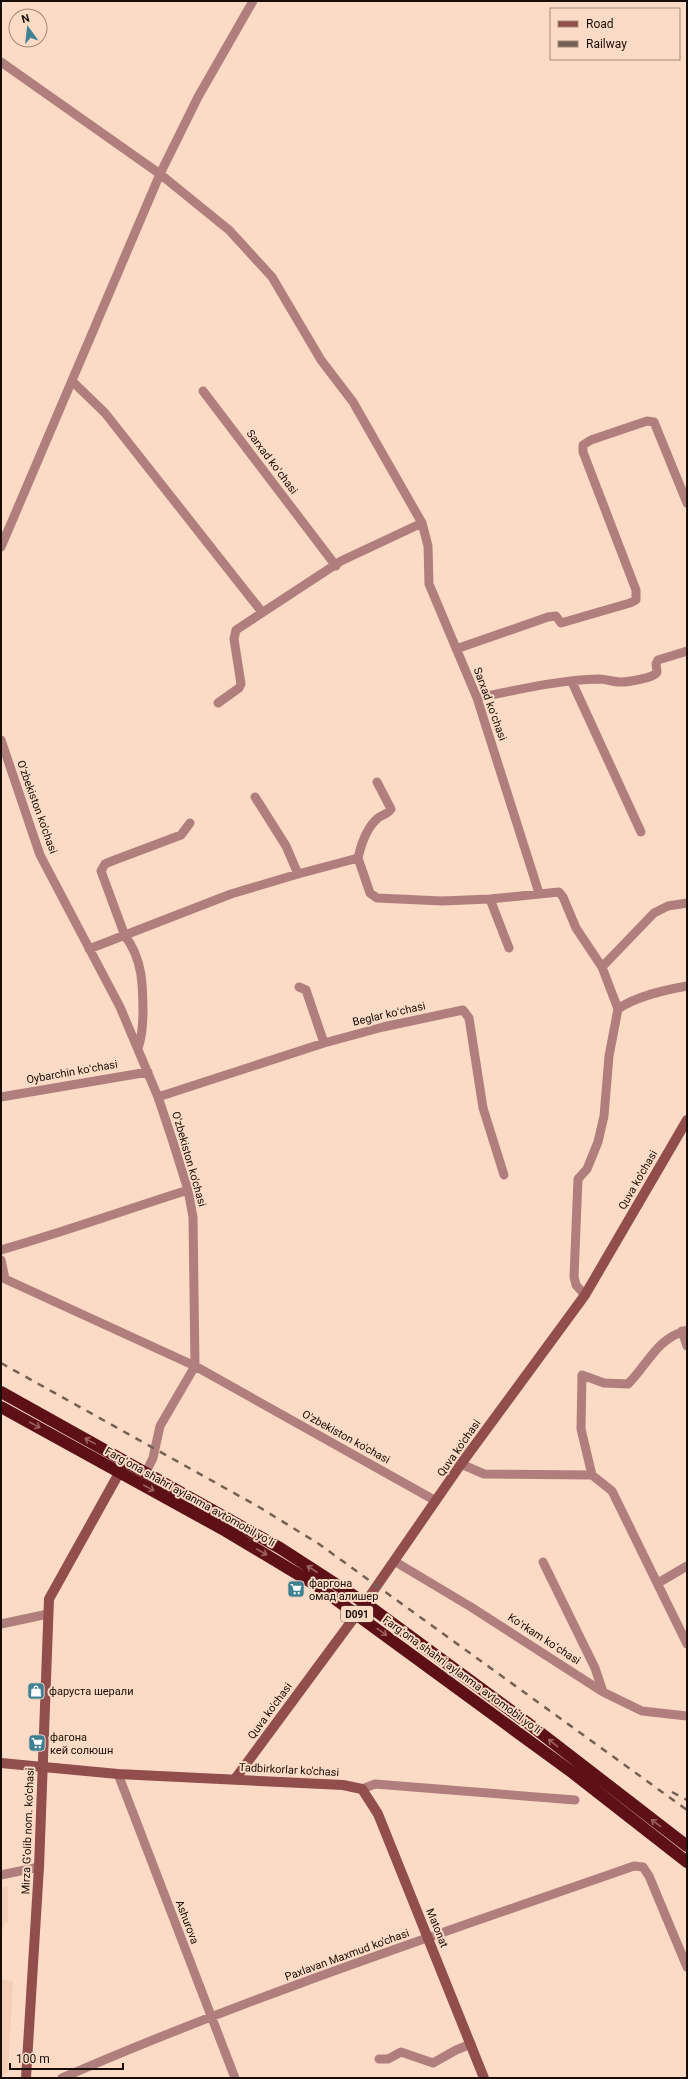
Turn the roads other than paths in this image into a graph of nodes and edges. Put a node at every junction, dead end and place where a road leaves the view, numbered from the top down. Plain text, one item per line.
1 (254, 1) edge
2 (1, 62) edge
3 (160, 174) junction
4 (72, 381) junction
5 (204, 391) dead end
6 (687, 503) edge
7 (422, 523) junction
8 (1, 546) edge
9 (336, 566) junction
10 (262, 612) junction
11 (456, 649) junction
12 (687, 651) edge
13 (572, 682) junction
14 (477, 698) junction
15 (218, 703) dead end
16 (1, 740) edge
17 (377, 782) dead end
18 (255, 797) dead end
19 (190, 823) dead end
20 (641, 832) dead end
21 (358, 858) junction
22 (298, 874) junction
23 (538, 893) junction
24 (490, 899) junction
25 (687, 903) edge
26 (124, 936) junction
27 (509, 948) dead end
28 (89, 950) junction
29 (602, 967) junction
30 (687, 986) edge
31 (299, 987) dead end
32 (618, 1009) junction
33 (324, 1043) junction
34 (138, 1048) junction
35 (148, 1072) junction
36 (1, 1097) edge
37 (158, 1097) junction
38 (687, 1120) edge
39 (504, 1175) dead end
40 (188, 1190) junction
41 (1, 1250) edge
42 (1, 1260) edge
43 (585, 1294) junction
44 (684, 1331) edge
45 (687, 1346) edge
46 (195, 1366) junction
47 (1, 1392) edge
48 (1, 1407) edge
49 (126, 1461) junction
50 (461, 1464) junction
51 (146, 1472) junction
52 (119, 1473) junction
53 (592, 1475) junction
54 (436, 1501) junction
55 (394, 1561) junction
56 (543, 1562) dead end
57 (687, 1566) edge
58 (658, 1583) junction
59 (365, 1603) junction
60 (48, 1614) junction
61 (356, 1614) junction
62 (1, 1624) edge
63 (687, 1644) edge
64 (603, 1692) junction
65 (687, 1716) edge
66 (1, 1763) edge
67 (42, 1766) junction
68 (118, 1774) junction
69 (235, 1780) junction
70 (362, 1789) junction
71 (575, 1800) dead end
72 (616, 1800) junction
73 (687, 1846) edge
74 (687, 1862) edge
75 (39, 1867) junction
76 (1, 1875) edge
77 (428, 1938) junction
78 (687, 1967) edge
79 (211, 2017) junction
80 (471, 2044) junction
81 (379, 2059) dead end
82 (26, 2078) edge
83 (62, 2078) edge
84 (236, 2078) edge
85 (484, 2078) edge

1 - 3 street
2 - 3 street, Sarxad koʻchasi
3 - 4 street
3 - 7 street, Sarxad koʻchasi
4 - 8 street
4 - 10 street
5 - 9 street, Sarxad koʻchasi
6 - 11 street
7 - 9 street
7 - 11 street, Sarxad koʻchasi
9 - 10 street
10 - 15 street
11 - 14 street, Sarxad koʻchasi
12 - 13 street
13 - 14 street
13 - 20 street
14 - 23 street, Sarxad koʻchasi
16 - 28 street, O'zbekiston ko'chasi
17 - 21 street
18 - 22 street
19 - 26 street
21 - 22 street
21 - 24 street
22 - 26 street
23 - 24 street
23 - 29 street
24 - 27 street
25 - 29 street
26 - 28 street
26 - 34 street
28 - 34 street, O'zbekiston ko'chasi
29 - 32 street
30 - 32 street
31 - 33 street
32 - 43 street
33 - 37 street, Beglar koʻchasi
33 - 39 street, Beglar koʻchasi
34 - 35 street, O'zbekiston ko'chasi
35 - 36 street, Oybarchin koʻchasi
35 - 37 street, O'zbekiston ko'chasi
37 - 40 street, O'zbekiston ko'chasi
38 - 43 main road, Quva ko'chasi
40 - 41 street
40 - 46 street, O'zbekiston ko'chasi
42 - 46 street
43 - 50 main road, Quva ko'chasi
44 - 45 street
44 - 53 street
46 - 51 street
46 - 54 street, O'zbekiston ko'chasi
49 -> 47 highway, Fargʻona shahri aylanma avtomobil yoʻli / D091
48 -> 52 highway, Fargʻona shahri aylanma avtomobil yoʻli / D091
49 - 51 highway, Fargʻona shahri aylanma avtomobil yoʻli / D091
49 - 52 main road, Mirza G‘olib nom. ko‘chasi
50 - 53 street
50 - 54 main road, Quva ko'chasi
59 -> 51 highway, Fargʻona shahri aylanma avtomobil yoʻli / D091
52 - 60 main road, Mirza G‘olib nom. ko‘chasi
52 -> 61 highway, Fargʻona shahri aylanma avtomobil yoʻli / D091
53 - 58 street
54 - 55 main road, Quva ko'chasi
55 - 59 main road, Quva ko'chasi
55 - 64 street, Koʻrkam koʻchasi
56 - 64 street
57 - 58 street
58 - 63 street
59 - 61 main road, Quva ko'chasi
72 -> 59 highway, Fargʻona shahri aylanma avtomobil yoʻli / D091
60 - 62 street
60 - 67 main road, Mirza G‘olib nom. ko‘chasi
61 - 69 main road, Quva ko'chasi
61 -> 72 highway, Fargʻona shahri aylanma avtomobil yoʻli / D091
64 - 65 street, Koʻrkam koʻchasi
66 - 67 main road, Tadbirkorlar ko'chasi
67 - 68 main road, Tadbirkorlar ko'chasi
67 - 75 main road, Mirza G‘olib nom. ko‘chasi
68 - 69 main road, Tadbirkorlar ko'chasi
68 - 79 street, Ashurova
69 - 70 main road, Tadbirkorlar ko'chasi
70 - 71 street, Tadbirkorlar ko'chasi
70 - 77 main road, Matonat
73 -> 72 highway, Fargʻona shahri aylanma avtomobil yoʻli / D091
72 - 74 highway, Fargʻona shahri aylanma avtomobil yoʻli / D091
75 - 76 street
75 - 82 main road, Mirza G‘olib nom. ko‘chasi
77 - 78 street, Paxlavan Maxmud ko'chasi
77 - 79 street, Paxlavan Maxmud ko'chasi
77 - 80 main road, Matonat
79 - 83 street, Paxlavan Maxmud ko'chasi
79 - 84 street, Ashurova
80 - 81 street
80 - 85 main road, Matonat

